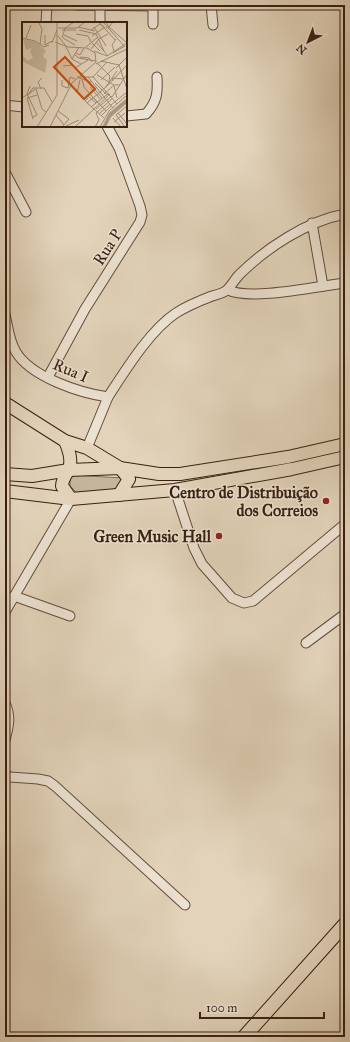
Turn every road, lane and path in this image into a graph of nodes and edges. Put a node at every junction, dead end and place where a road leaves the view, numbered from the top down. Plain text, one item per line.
1 (47, 5) edge
2 (76, 5) edge
3 (211, 5) edge
4 (100, 6) edge
5 (153, 6) edge
6 (46, 22) edge
7 (100, 22) edge
8 (153, 24) dead end
9 (214, 25) dead end
10 (157, 77) dead end
11 (5, 105) edge
12 (22, 107) edge
13 (127, 116) edge
14 (108, 127) edge
15 (5, 172) edge
16 (26, 212) dead end
17 (345, 214) edge
18 (312, 223) junction
19 (345, 283) edge
20 (323, 286) junction
21 (228, 290) junction
22 (5, 314) edge
23 (48, 377) junction
24 (108, 397) junction
25 (5, 403) edge
26 (65, 441) junction
27 (345, 444) edge
28 (88, 448) junction
29 (345, 457) edge
30 (120, 468) junction
31 (69, 470) junction
32 (5, 474) edge
33 (175, 490) junction
34 (5, 492) edge
35 (119, 495) junction
36 (71, 499) junction
37 (345, 524) edge
38 (14, 596) junction
39 (5, 612) edge
40 (345, 614) edge
41 (70, 616) dead end
42 (306, 643) dead end
43 (5, 703) edge
44 (5, 740) edge
45 (5, 774) edge
46 (185, 905) dead end
47 (345, 924) edge
48 (244, 1037) edge

1 - 6 street
2 - 4 street
3 - 9 street
4 - 5 street
4 - 7 street
5 - 8 street
10 - 13 street
11 - 12 street
14 - 23 street, Rua P
15 - 16 street
17 - 18 street
18 - 20 street
18 - 21 street
19 - 20 street
20 - 21 street
21 - 24 street
22 - 23 street, Rua I
23 - 24 street, Rua I
24 - 28 street
25 - 26 main road
26 - 28 main road
26 - 31 main road
27 - 30 main road
28 - 30 main road
29 - 33 main road
30 - 31 main road
30 - 35 main road
31 - 32 main road
31 - 36 main road
33 - 35 main road
33 - 37 street
34 - 36 main road
35 - 36 main road
36 - 38 street
38 - 39 street
38 - 41 street
40 - 42 street
43 - 44 street
45 - 46 street
47 - 48 highway

